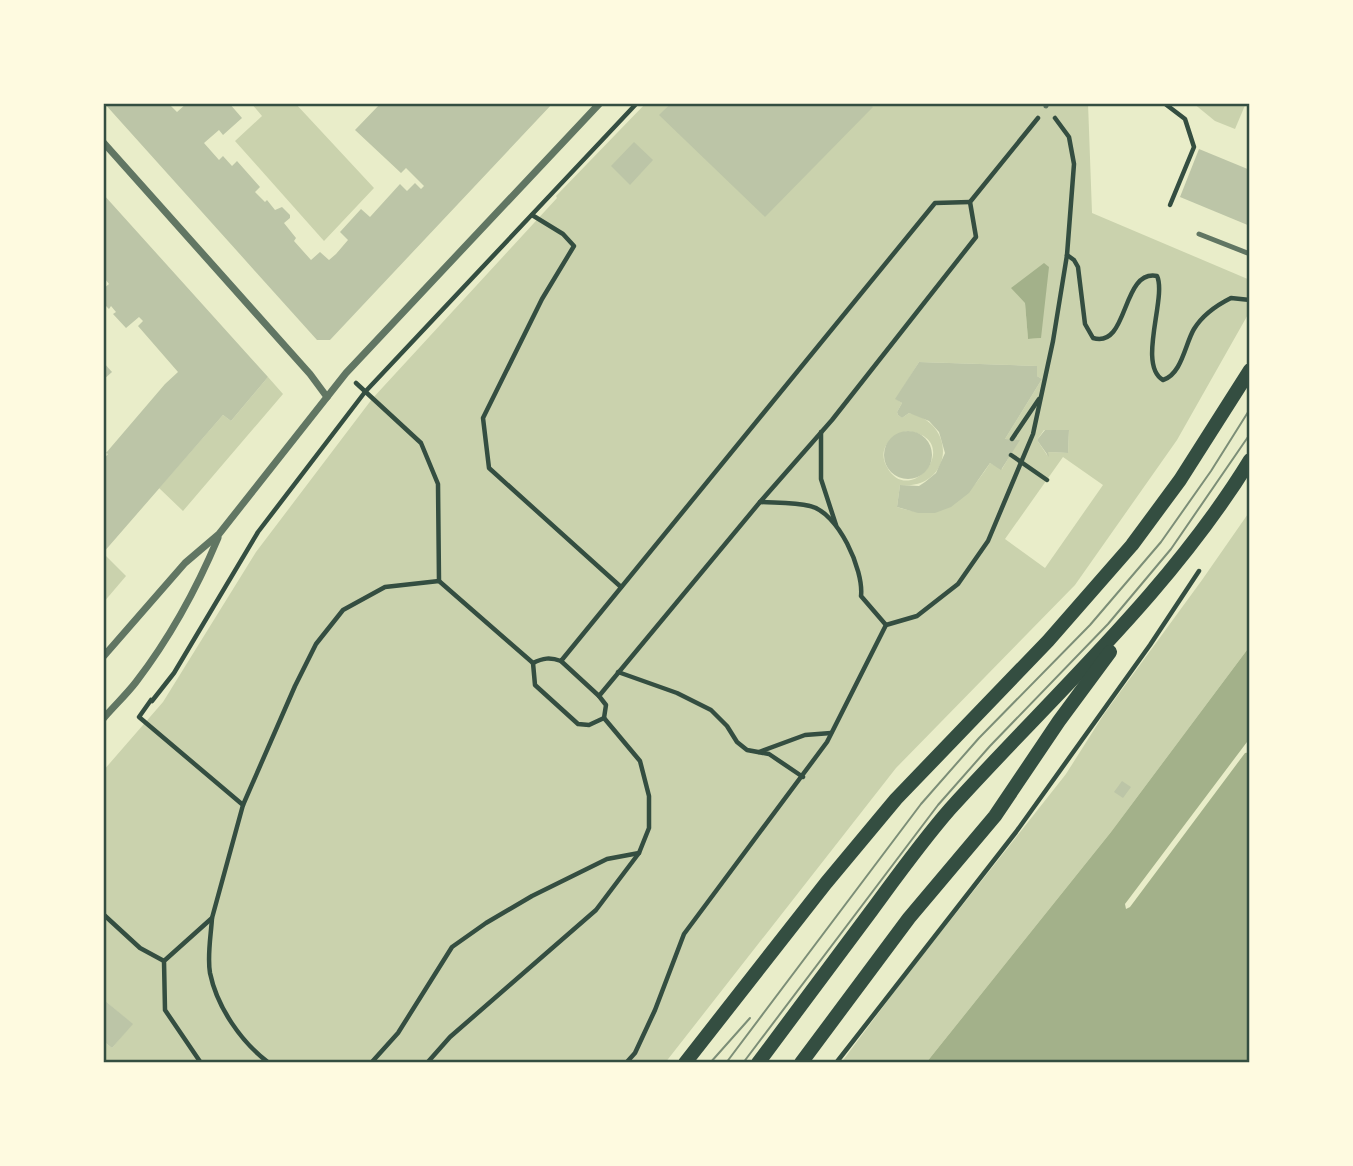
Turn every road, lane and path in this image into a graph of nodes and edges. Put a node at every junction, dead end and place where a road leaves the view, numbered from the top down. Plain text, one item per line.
1 (600, 103) edge
2 (637, 103) edge
3 (1164, 103) edge
4 (1047, 105) edge
5 (103, 142) edge
6 (970, 202) junction
7 (1170, 205) dead end
8 (532, 215) junction
9 (1199, 234) dead end
10 (1250, 254) edge
11 (1067, 255) junction
12 (1250, 300) edge
13 (1250, 370) edge
14 (346, 373) junction
15 (366, 393) junction
16 (1041, 396) junction
17 (327, 397) junction
18 (821, 432) junction
19 (1012, 439) dead end
20 (1011, 455) dead end
21 (1250, 460) edge
22 (1022, 462) junction
23 (1047, 480) dead end
24 (760, 502) junction
25 (838, 529) junction
26 (219, 534) junction
27 (1204, 564) dead end
28 (439, 581) junction
29 (1160, 584) junction
30 (621, 587) junction
31 (886, 625) junction
32 (103, 657) edge
33 (561, 661) junction
34 (533, 663) junction
35 (618, 672) junction
36 (134, 685) junction
37 (599, 696) junction
38 (152, 701) junction
39 (604, 718) junction
40 (103, 719) edge
41 (832, 733) junction
42 (758, 752) junction
43 (803, 777) junction
44 (243, 805) junction
45 (639, 853) junction
46 (103, 914) edge
47 (212, 918) junction
48 (164, 961) junction
49 (267, 1062) edge
50 (201, 1063) edge
51 (371, 1063) edge
52 (427, 1063) edge
53 (626, 1063) edge
54 (685, 1063) edge
55 (758, 1063) edge
56 (801, 1063) edge
57 (836, 1063) edge

1 - 14 street
2 - 8 path
3 - 7 path
4 - 6 path
4 - 11 path
5 - 17 street
6 - 18 path
6 - 30 path
8 - 15 path
8 - 30 path
9 - 10 lane
11 - 12 path
11 - 16 path
13 - 54 main road
14 - 15 path
14 - 17 street
15 - 28 path
15 - 38 path
16 - 19 path
16 - 22 path
17 - 26 street
18 - 24 path
18 - 25 path
20 - 22 path
21 - 29 main road
22 - 23 path
22 - 31 path
24 - 25 path
24 - 35 path
25 - 31 path
26 - 32 street
26 - 36 street
27 - 57 path
28 - 34 path
28 - 44 path
29 - 55 main road
29 - 56 main road
30 - 33 path
31 - 41 path
33 - 34 path
33 - 37 path
34 - 39 path
35 - 37 path
35 - 42 path
36 - 38 path
36 - 40 street
37 - 39 path
38 - 44 path
39 - 45 path
41 - 42 path
41 - 43 path
42 - 43 path
43 - 53 path
44 - 47 path
45 - 51 path
45 - 52 path
46 - 48 path
47 - 48 path
47 - 49 path
48 - 50 path

